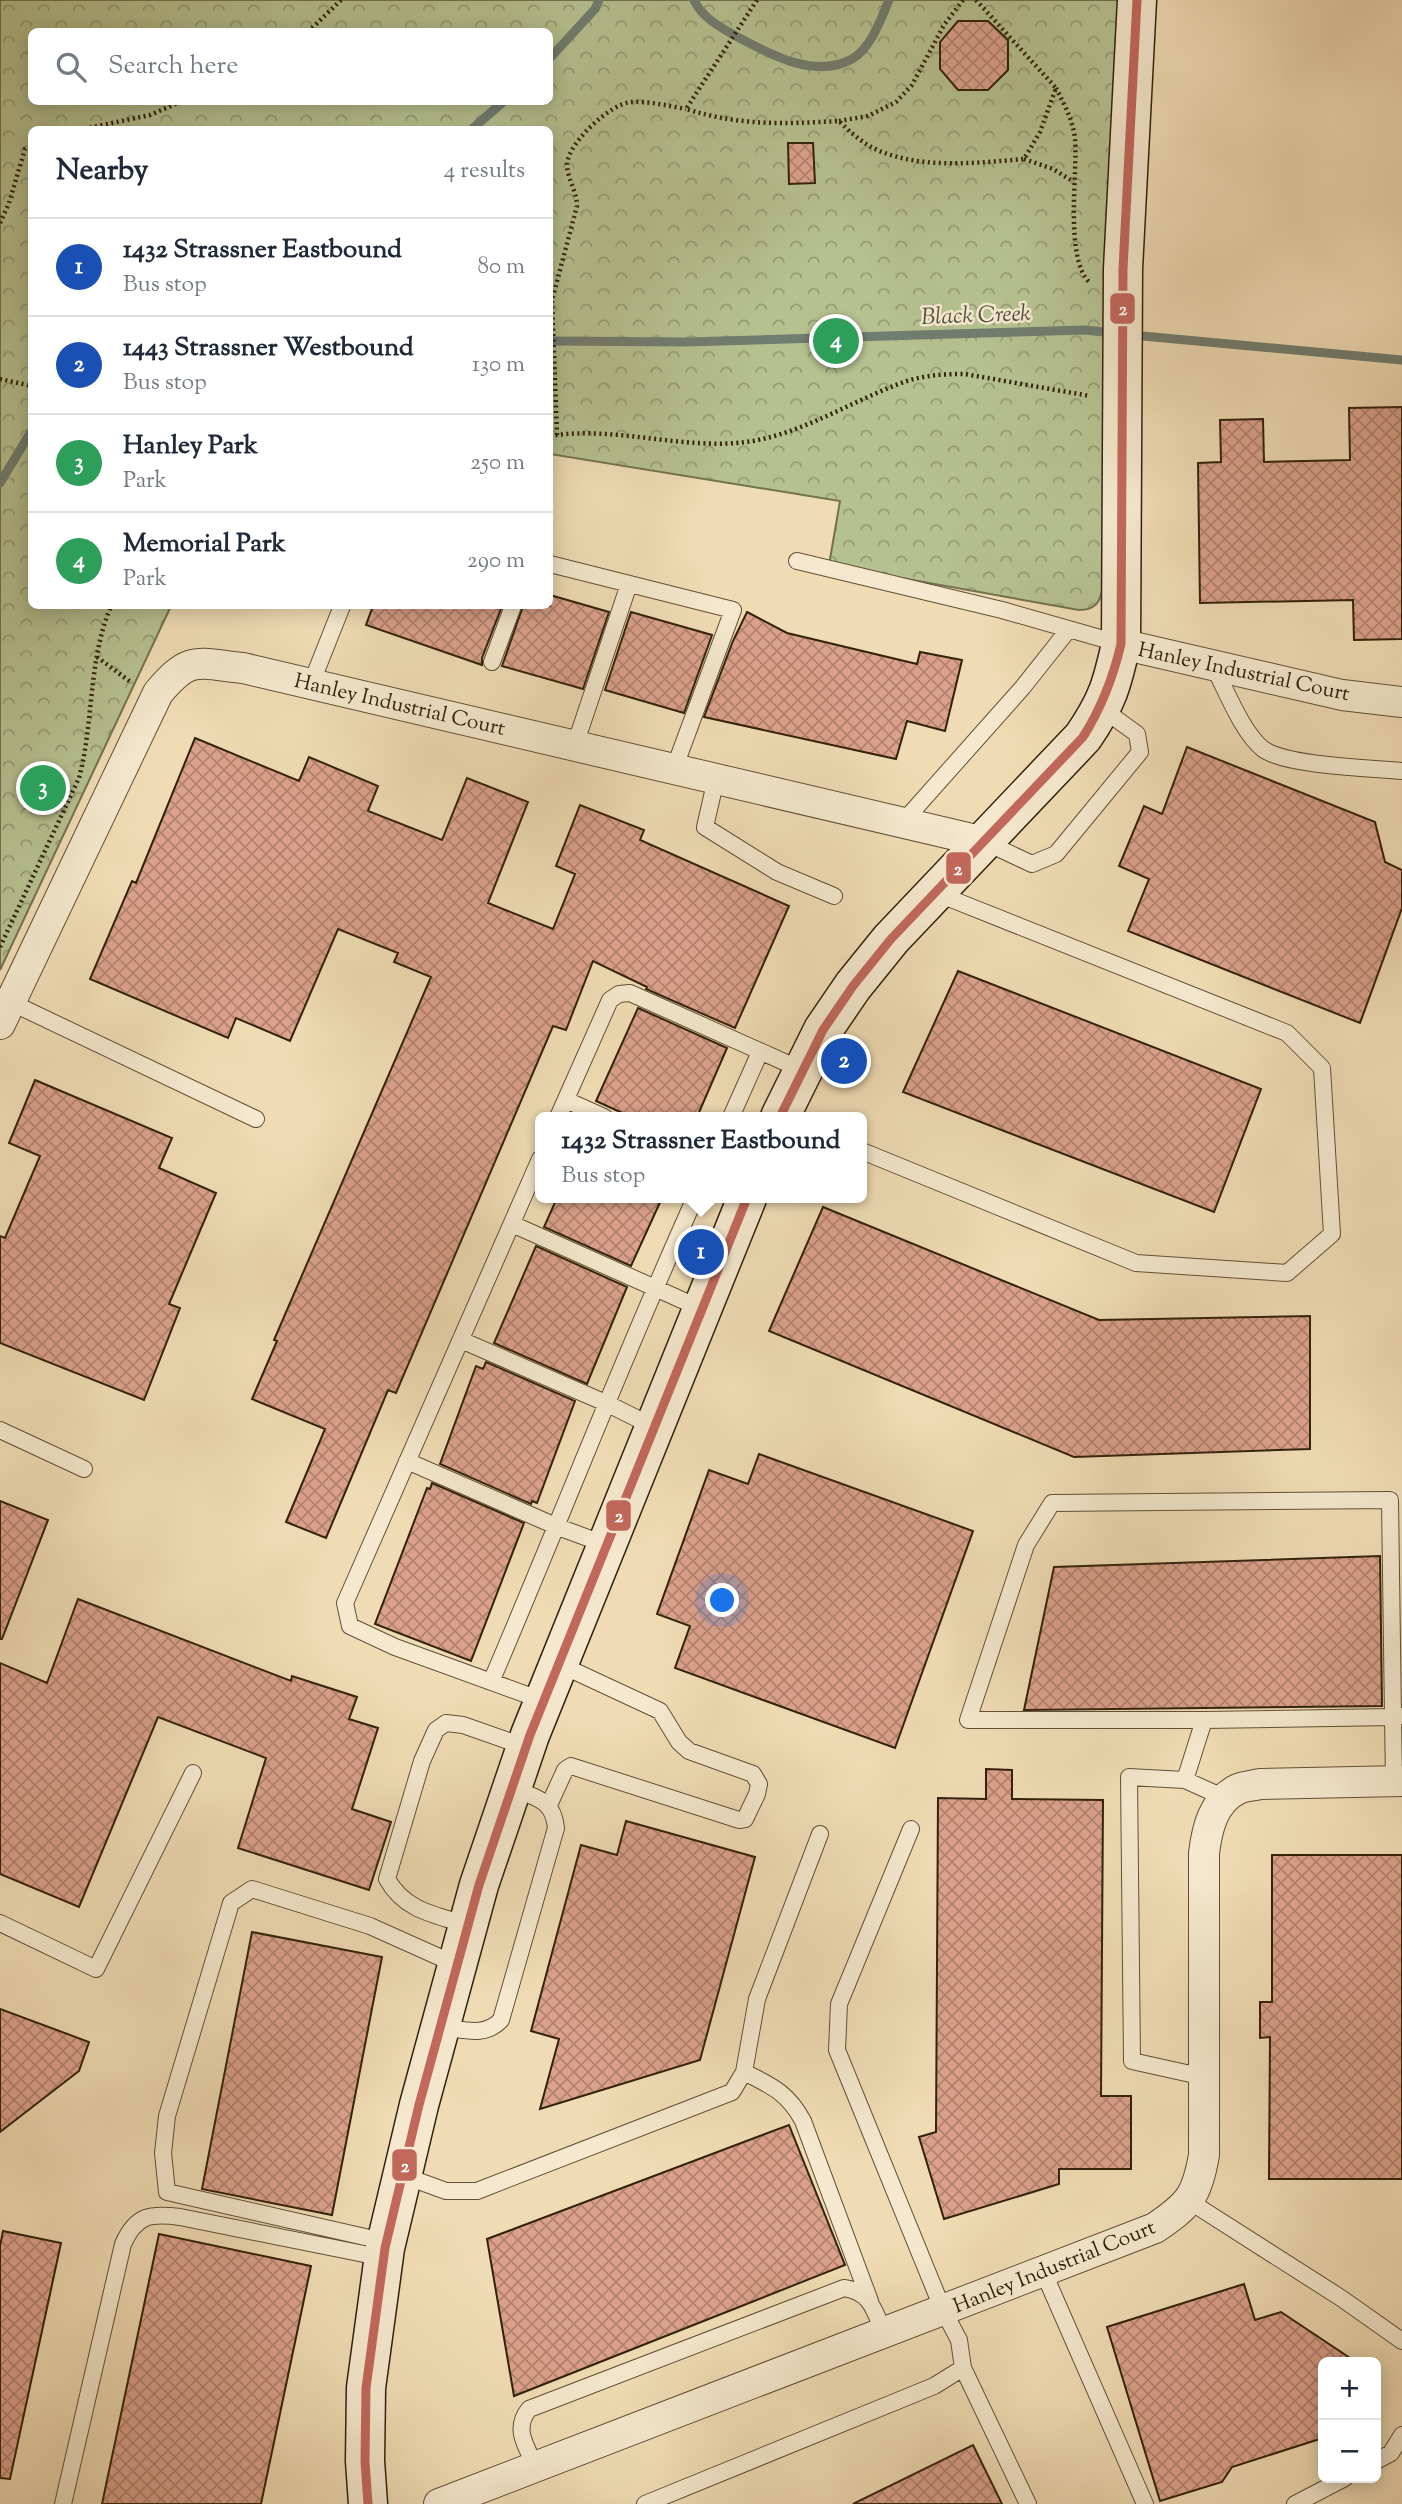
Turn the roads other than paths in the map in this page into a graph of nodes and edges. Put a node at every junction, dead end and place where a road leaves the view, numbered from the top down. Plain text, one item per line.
1 (1137, 0) edge
2 (797, 561) dead end
3 (553, 565) edge
4 (629, 584) junction
5 (341, 609) edge
6 (512, 609) edge
7 (1069, 629) junction
8 (1121, 645) junction
9 (492, 662) dead end
10 (1213, 665) junction
11 (311, 684) junction
12 (1402, 702) edge
13 (1101, 708) junction
14 (575, 745) junction
15 (674, 769) junction
16 (1402, 771) edge
17 (716, 779) junction
18 (903, 822) junction
19 (985, 842) junction
20 (936, 893) junction
21 (834, 896) dead end
22 (5, 1013) edge
23 (760, 1052) junction
24 (802, 1070) junction
25 (566, 1100) junction
26 (560, 1112) edge
27 (593, 1112) edge
28 (733, 1112) edge
29 (782, 1112) edge
30 (256, 1119) dead end
31 (867, 1153) edge
32 (535, 1171) edge
33 (693, 1203) edge
34 (745, 1203) edge
35 (512, 1224) junction
36 (656, 1286) junction
37 (702, 1309) junction
38 (461, 1340) junction
39 (608, 1404) junction
40 (654, 1427) junction
41 (0, 1430) edge
42 (407, 1461) junction
43 (84, 1469) dead end
44 (1396, 1500) edge
45 (558, 1527) junction
46 (607, 1545) junction
47 (559, 1664) junction
48 (491, 1682) junction
49 (544, 1701) junction
50 (1397, 1717) edge
51 (1204, 1720) junction
52 (526, 1747) junction
53 (193, 1773) dead end
54 (1185, 1780) junction
55 (1398, 1781) edge
56 (512, 1788) junction
57 (1225, 1798) junction
58 (549, 1805) junction
59 (911, 1829) dead end
60 (820, 1834) dead end
61 (0, 1923) edge
62 (468, 1925) junction
63 (457, 1965) junction
64 (440, 2027) junction
65 (744, 2072) junction
66 (1204, 2077) junction
67 (402, 2175) junction
68 (1189, 2201) junction
69 (385, 2250) junction
70 (1043, 2271) junction
71 (870, 2301) junction
72 (943, 2310) junction
73 (884, 2333) junction
74 (1402, 2341) edge
75 (964, 2368) junction
76 (1402, 2435) edge
77 (1381, 2459) edge
78 (536, 2467) junction
79 (1335, 2483) edge
80 (62, 2504) edge
81 (368, 2504) edge
82 (439, 2504) edge
83 (645, 2504) edge
84 (1028, 2504) edge
85 (1144, 2504) edge
86 (1294, 2504) edge

1 - 8 street
2 - 7 lane
3 - 4 lane
4 - 14 lane
4 - 15 lane
5 - 11 lane
6 - 9 lane
7 - 8 lane
7 - 18 lane
8 - 10 street, Hanley Industrial Court
8 - 13 street, Hanley Industrial Court
10 - 12 street, Hanley Industrial Court
10 - 16 lane
11 - 14 street, Hanley Industrial Court
11 - 22 street, Hanley Industrial Court
13 - 19 street, Hanley Industrial Court
13 - 19 lane
14 - 15 street, Hanley Industrial Court
15 - 17 street, Hanley Industrial Court
17 - 18 street, Hanley Industrial Court
17 - 21 lane
18 - 19 street, Hanley Industrial Court
19 - 20 street, Hanley Industrial Court
20 - 24 street, Hanley Industrial Court
20 - 31 lane
22 - 30 lane, Hanley Industrial Court
23 - 24 lane
23 - 25 lane
23 - 28 lane
24 - 29 street, Hanley Industrial Court
25 - 26 lane
25 - 27 lane
32 - 35 lane
33 - 36 lane
34 - 37 street
35 - 36 lane
35 - 38 lane
36 - 37 lane
36 - 39 lane
37 - 40 street
38 - 39 lane
38 - 42 lane
39 - 40 lane
39 - 45 lane
40 - 46 street
41 - 43 lane
42 - 45 lane
42 - 48 lane
44 - 50 lane
44 - 51 lane
45 - 46 lane
45 - 48 lane
46 - 47 street
47 - 49 street
47 - 58 lane
48 - 49 lane
49 - 52 street
50 - 51 lane
50 - 55 lane
51 - 54 lane
52 - 56 street
52 - 62 lane
53 - 61 lane
54 - 57 lane
54 - 66 lane
55 - 57 street
56 - 58 lane
56 - 62 street
57 - 66 street, Hanley Industrial Court
58 - 64 lane
59 - 72 lane
60 - 65 lane
62 - 63 street
63 - 64 street
63 - 69 lane
64 - 67 street
65 - 67 lane
65 - 71 lane
66 - 68 street, Hanley Industrial Court
67 - 69 street
68 - 70 street, Hanley Industrial Court
68 - 74 lane
69 - 80 lane
69 - 81 street
70 - 72 street, Hanley Industrial Court
70 - 85 lane
71 - 73 lane
71 - 78 lane
72 - 73 street, Hanley Industrial Court
72 - 75 lane
73 - 78 street, Hanley Industrial Court
75 - 83 lane
75 - 84 lane
76 - 77 lane
78 - 82 street, Hanley Industrial Court
79 - 86 lane

